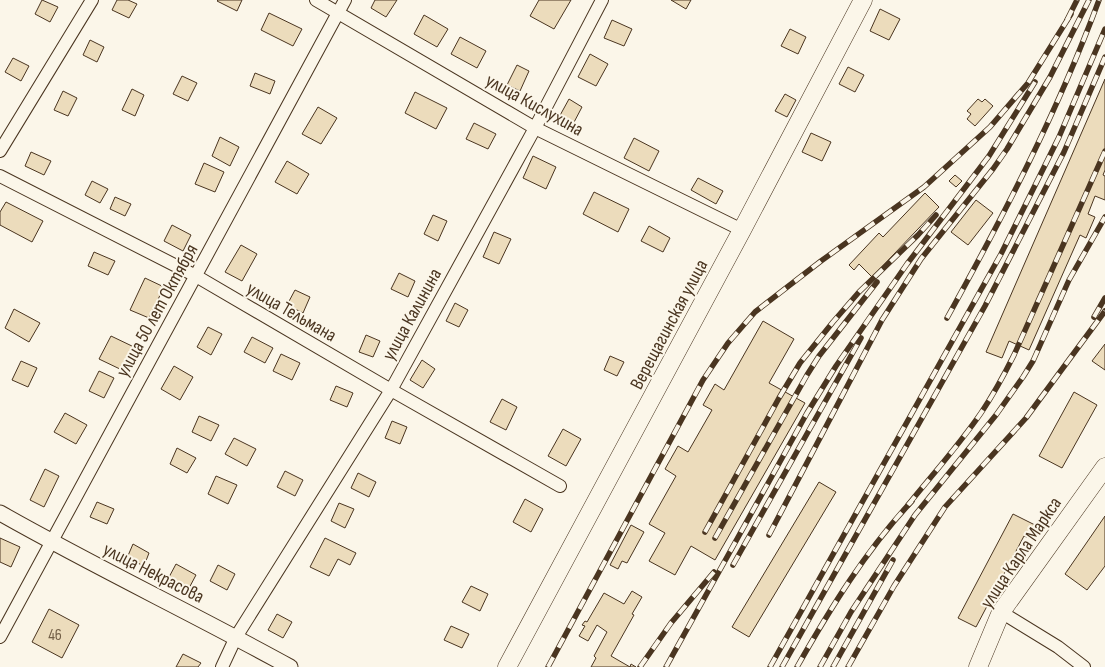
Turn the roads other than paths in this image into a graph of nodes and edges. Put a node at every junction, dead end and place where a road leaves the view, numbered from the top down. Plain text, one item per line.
1 (92, 0) edge
2 (316, 0) edge
3 (345, 0) edge
4 (602, 0) edge
5 (863, 0) edge
6 (338, 12) junction
7 (535, 128) junction
8 (0, 151) edge
9 (0, 176) edge
10 (742, 230) junction
11 (196, 276) junction
12 (390, 390) junction
13 (1105, 467) edge
14 (560, 486) dead end
15 (0, 513) edge
16 (51, 542) junction
17 (1001, 612) junction
18 (0, 637) edge
19 (236, 637) junction
20 (222, 667) edge
21 (290, 667) edge
22 (507, 667) edge
23 (978, 667) edge
24 (1084, 667) edge

1 - 8 street
2 - 6 street, улица Кислухина
3 - 6 street, улица 50 лет Октября
4 - 7 street, улица Калинина
5 - 10 main road, Верещагинская улица
6 - 7 street, улица Кислухина
6 - 11 street, улица 50 лет Октября
7 - 10 street, улица Кислухина
7 - 12 street, улица Калинина
9 - 11 street, улица Тельмана
10 - 22 main road, Верещагинская улица
11 - 12 street, улица Тельмана
11 - 16 street, улица 50 лет Октября
12 - 14 street, улица Тельмана
12 - 19 street, улица Калинина
13 - 17 main road, улица Карла Маркса
15 - 16 street, улица Некрасова
16 - 18 street, улица 50 лет Октября
16 - 19 street, улица Некрасова
17 - 23 main road, улица Карла Маркса
17 - 24 street
19 - 20 street, улица Калинина
19 - 21 street, улица Некрасова

